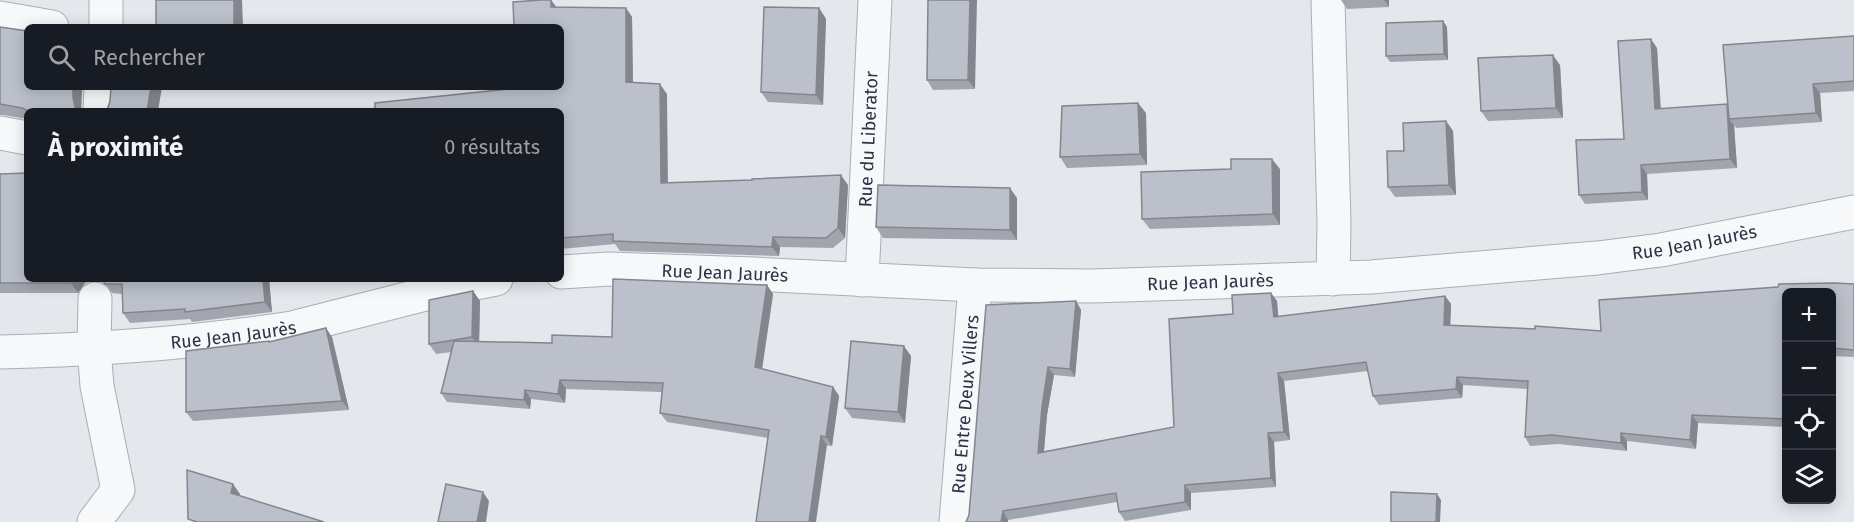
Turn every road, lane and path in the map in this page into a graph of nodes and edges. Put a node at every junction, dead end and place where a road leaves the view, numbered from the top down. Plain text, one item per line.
1 (106, 0) edge
2 (875, 0) edge
3 (1328, 0) edge
4 (0, 18) edge
5 (35, 24) edge
6 (106, 24) edge
7 (102, 90) edge
8 (100, 108) edge
9 (0, 133) edge
10 (24, 137) edge
11 (1854, 212) edge
12 (564, 272) edge
13 (1333, 279) junction
14 (862, 280) junction
15 (479, 282) edge
16 (975, 285) junction
17 (95, 298) dead end
18 (94, 349) junction
19 (0, 352) edge
20 (117, 490) junction
21 (94, 522) edge
22 (126, 522) edge
23 (956, 522) edge

1 - 6 street
2 - 14 street, Rue du Liberator
3 - 13 street
4 - 5 street
7 - 8 street
9 - 10 street
11 - 13 street, Rue Jean Jaurès
12 - 14 street, Rue Jean Jaurès
13 - 16 street, Rue Jean Jaurès
14 - 16 street, Rue Jean Jaurès
15 - 18 street, Rue Jean Jaurès
16 - 23 street, Rue Entre Deux Villers
17 - 18 street
18 - 19 street, Rue Jean Jaurès
18 - 20 street
20 - 21 street
20 - 22 street

